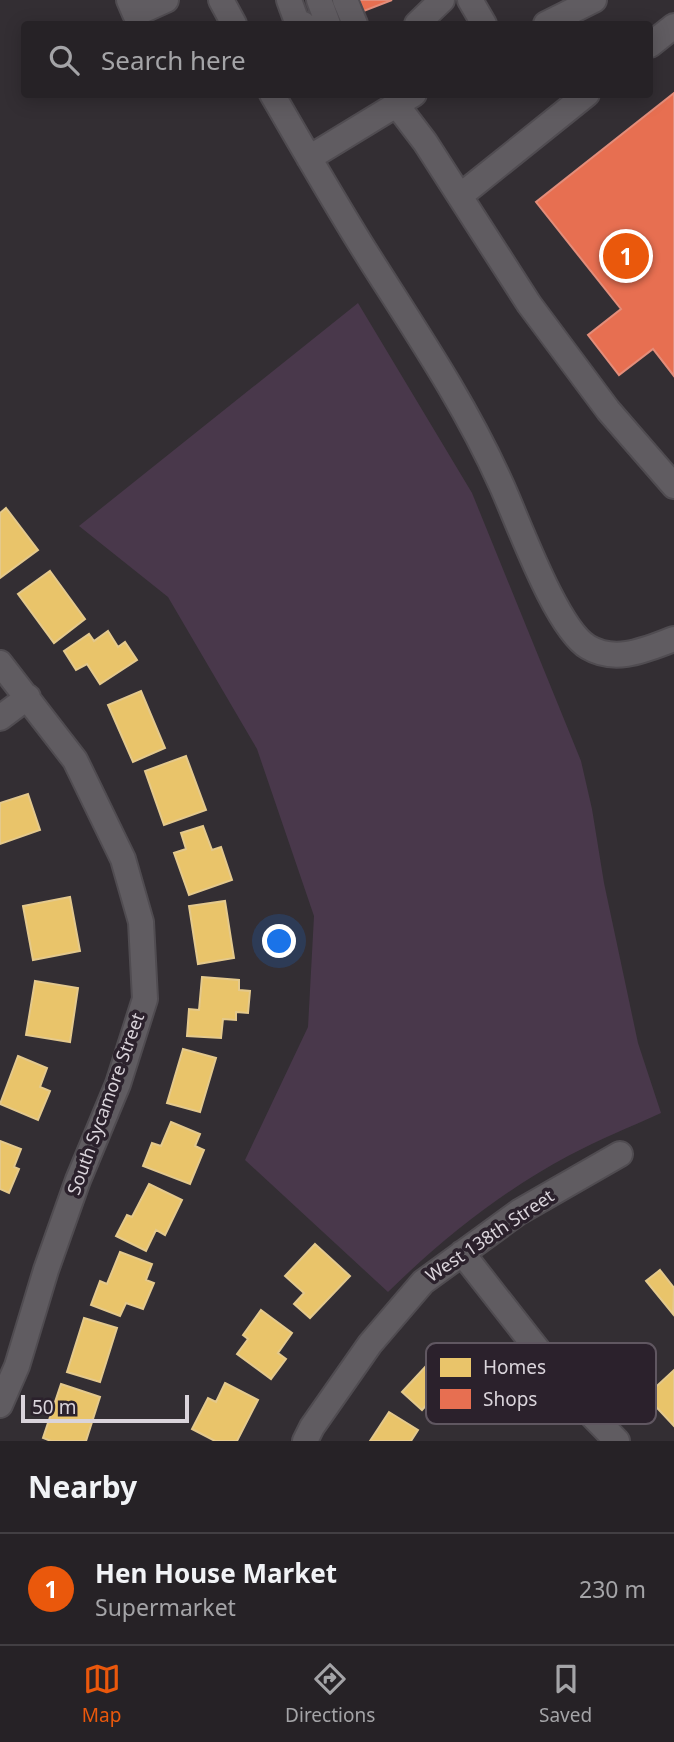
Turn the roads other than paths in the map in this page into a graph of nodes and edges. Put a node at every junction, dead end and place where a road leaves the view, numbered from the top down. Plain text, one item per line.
1 (129, 0) edge
2 (166, 0) edge
3 (221, 0) edge
4 (289, 0) edge
5 (319, 0) edge
6 (330, 0) edge
7 (345, 0) edge
8 (442, 0) edge
9 (470, 0) edge
10 (594, 0) edge
11 (232, 21) edge
12 (297, 21) edge
13 (327, 21) edge
14 (338, 21) edge
15 (354, 21) edge
16 (420, 21) edge
17 (482, 21) edge
18 (552, 21) edge
19 (674, 26) edge
20 (653, 42) edge
21 (274, 98) edge
22 (582, 98) edge
23 (405, 99) edge
24 (309, 158) junction
25 (460, 196) junction
26 (674, 486) edge
27 (674, 639) edge
28 (0, 663) edge
29 (28, 697) junction
30 (0, 718) edge
31 (621, 1154) dead end
32 (462, 1253) junction
33 (532, 1343) edge
34 (0, 1405) edge
35 (600, 1424) edge
36 (305, 1441) edge
37 (617, 1441) edge

1 - 2 street
3 - 11 street
4 - 12 street
5 - 13 street
6 - 14 street
7 - 15 street
8 - 16 street
9 - 17 street
10 - 18 street
19 - 20 street
21 - 24 street
22 - 25 street
23 - 24 street
23 - 25 street
24 - 27 street
25 - 26 street
28 - 29 street, South Sycamore Street
29 - 30 street
29 - 34 street, South Sycamore Street
31 - 32 street, West 138th Street
32 - 33 street
32 - 36 street, West 138th Street
35 - 37 street

